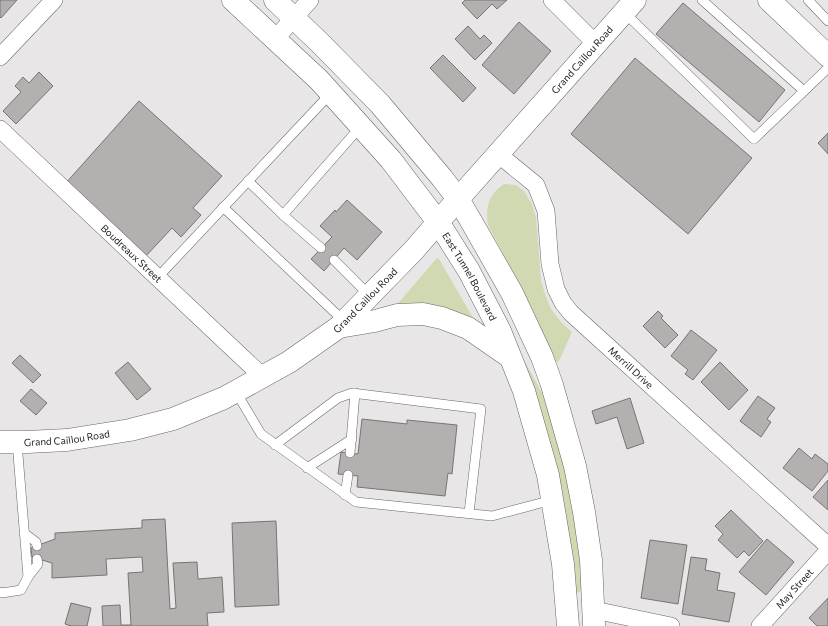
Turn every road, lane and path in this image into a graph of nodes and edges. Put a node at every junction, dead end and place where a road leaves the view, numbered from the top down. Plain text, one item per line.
1 (54, 0) edge
2 (233, 0) edge
3 (275, 0) edge
4 (310, 0) edge
5 (552, 0) edge
6 (702, 0) edge
7 (769, 0) edge
8 (808, 0) edge
9 (629, 6) edge
10 (293, 17) junction
11 (828, 20) edge
12 (275, 39) junction
13 (596, 44) junction
14 (828, 56) edge
15 (0, 57) edge
16 (828, 68) edge
17 (804, 91) junction
18 (331, 93) junction
19 (361, 126) junction
20 (0, 129) edge
21 (498, 154) junction
22 (248, 181) junction
23 (458, 199) junction
24 (223, 208) junction
25 (283, 215) junction
26 (438, 222) junction
27 (322, 248) dead end
28 (334, 260) dead end
29 (158, 277) junction
30 (369, 295) junction
31 (341, 324) junction
32 (510, 357) junction
33 (263, 377) junction
34 (236, 392) junction
35 (355, 393) junction
36 (352, 439) junction
37 (8, 442) edge
38 (275, 445) junction
39 (350, 453) dead end
40 (307, 468) junction
41 (348, 475) dead end
42 (345, 494) junction
43 (552, 500) junction
44 (469, 513) junction
45 (24, 533) junction
46 (37, 546) dead end
47 (828, 546) edge
48 (828, 551) edge
49 (37, 559) dead end
50 (28, 577) junction
51 (0, 592) edge
52 (594, 618) edge
53 (568, 626) edge
54 (671, 626) edge
55 (760, 626) edge

1 - 15 street
2 - 12 main road, East Tunnel Boulevard
3 - 10 main road
4 - 10 street
5 - 13 street
6 - 17 lane
7 - 14 main road
8 - 11 lane
9 - 13 main road, Grand Caillou Road
9 - 17 lane
10 - 12 street
10 - 23 main road
12 - 18 main road, East Tunnel Boulevard
13 - 21 main road, Grand Caillou Road
16 - 17 lane
18 - 19 main road, East Tunnel Boulevard
18 - 22 lane
19 - 25 lane
19 - 26 main road, East Tunnel Boulevard
20 - 29 street, Boudreaux Street
21 - 23 main road, Grand Caillou Road
21 - 47 street, Merrill Drive
22 - 24 lane
22 - 25 lane
23 - 26 main road, Grand Caillou Road
23 - 52 main road
24 - 29 lane
24 - 31 lane
25 - 27 lane
26 - 30 main road, Grand Caillou Road
26 - 32 main road, East Tunnel Boulevard
28 - 30 lane
29 - 33 street, Boudreaux Street
30 - 31 main road, Grand Caillou Road
31 - 32 main road
31 - 33 main road, Grand Caillou Road
32 - 43 main road, East Tunnel Boulevard
33 - 34 main road, Grand Caillou Road
34 - 37 main road, Grand Caillou Road
34 - 38 lane
35 - 36 lane
35 - 38 lane
35 - 44 lane
36 - 39 lane
36 - 40 lane
37 - 45 lane
38 - 40 lane
40 - 42 lane
41 - 42 lane
42 - 44 lane
43 - 44 lane
43 - 53 main road, East Tunnel Boulevard
45 - 46 lane
45 - 50 lane
48 - 55 street, May Street
49 - 50 lane
50 - 51 lane
52 - 54 street

